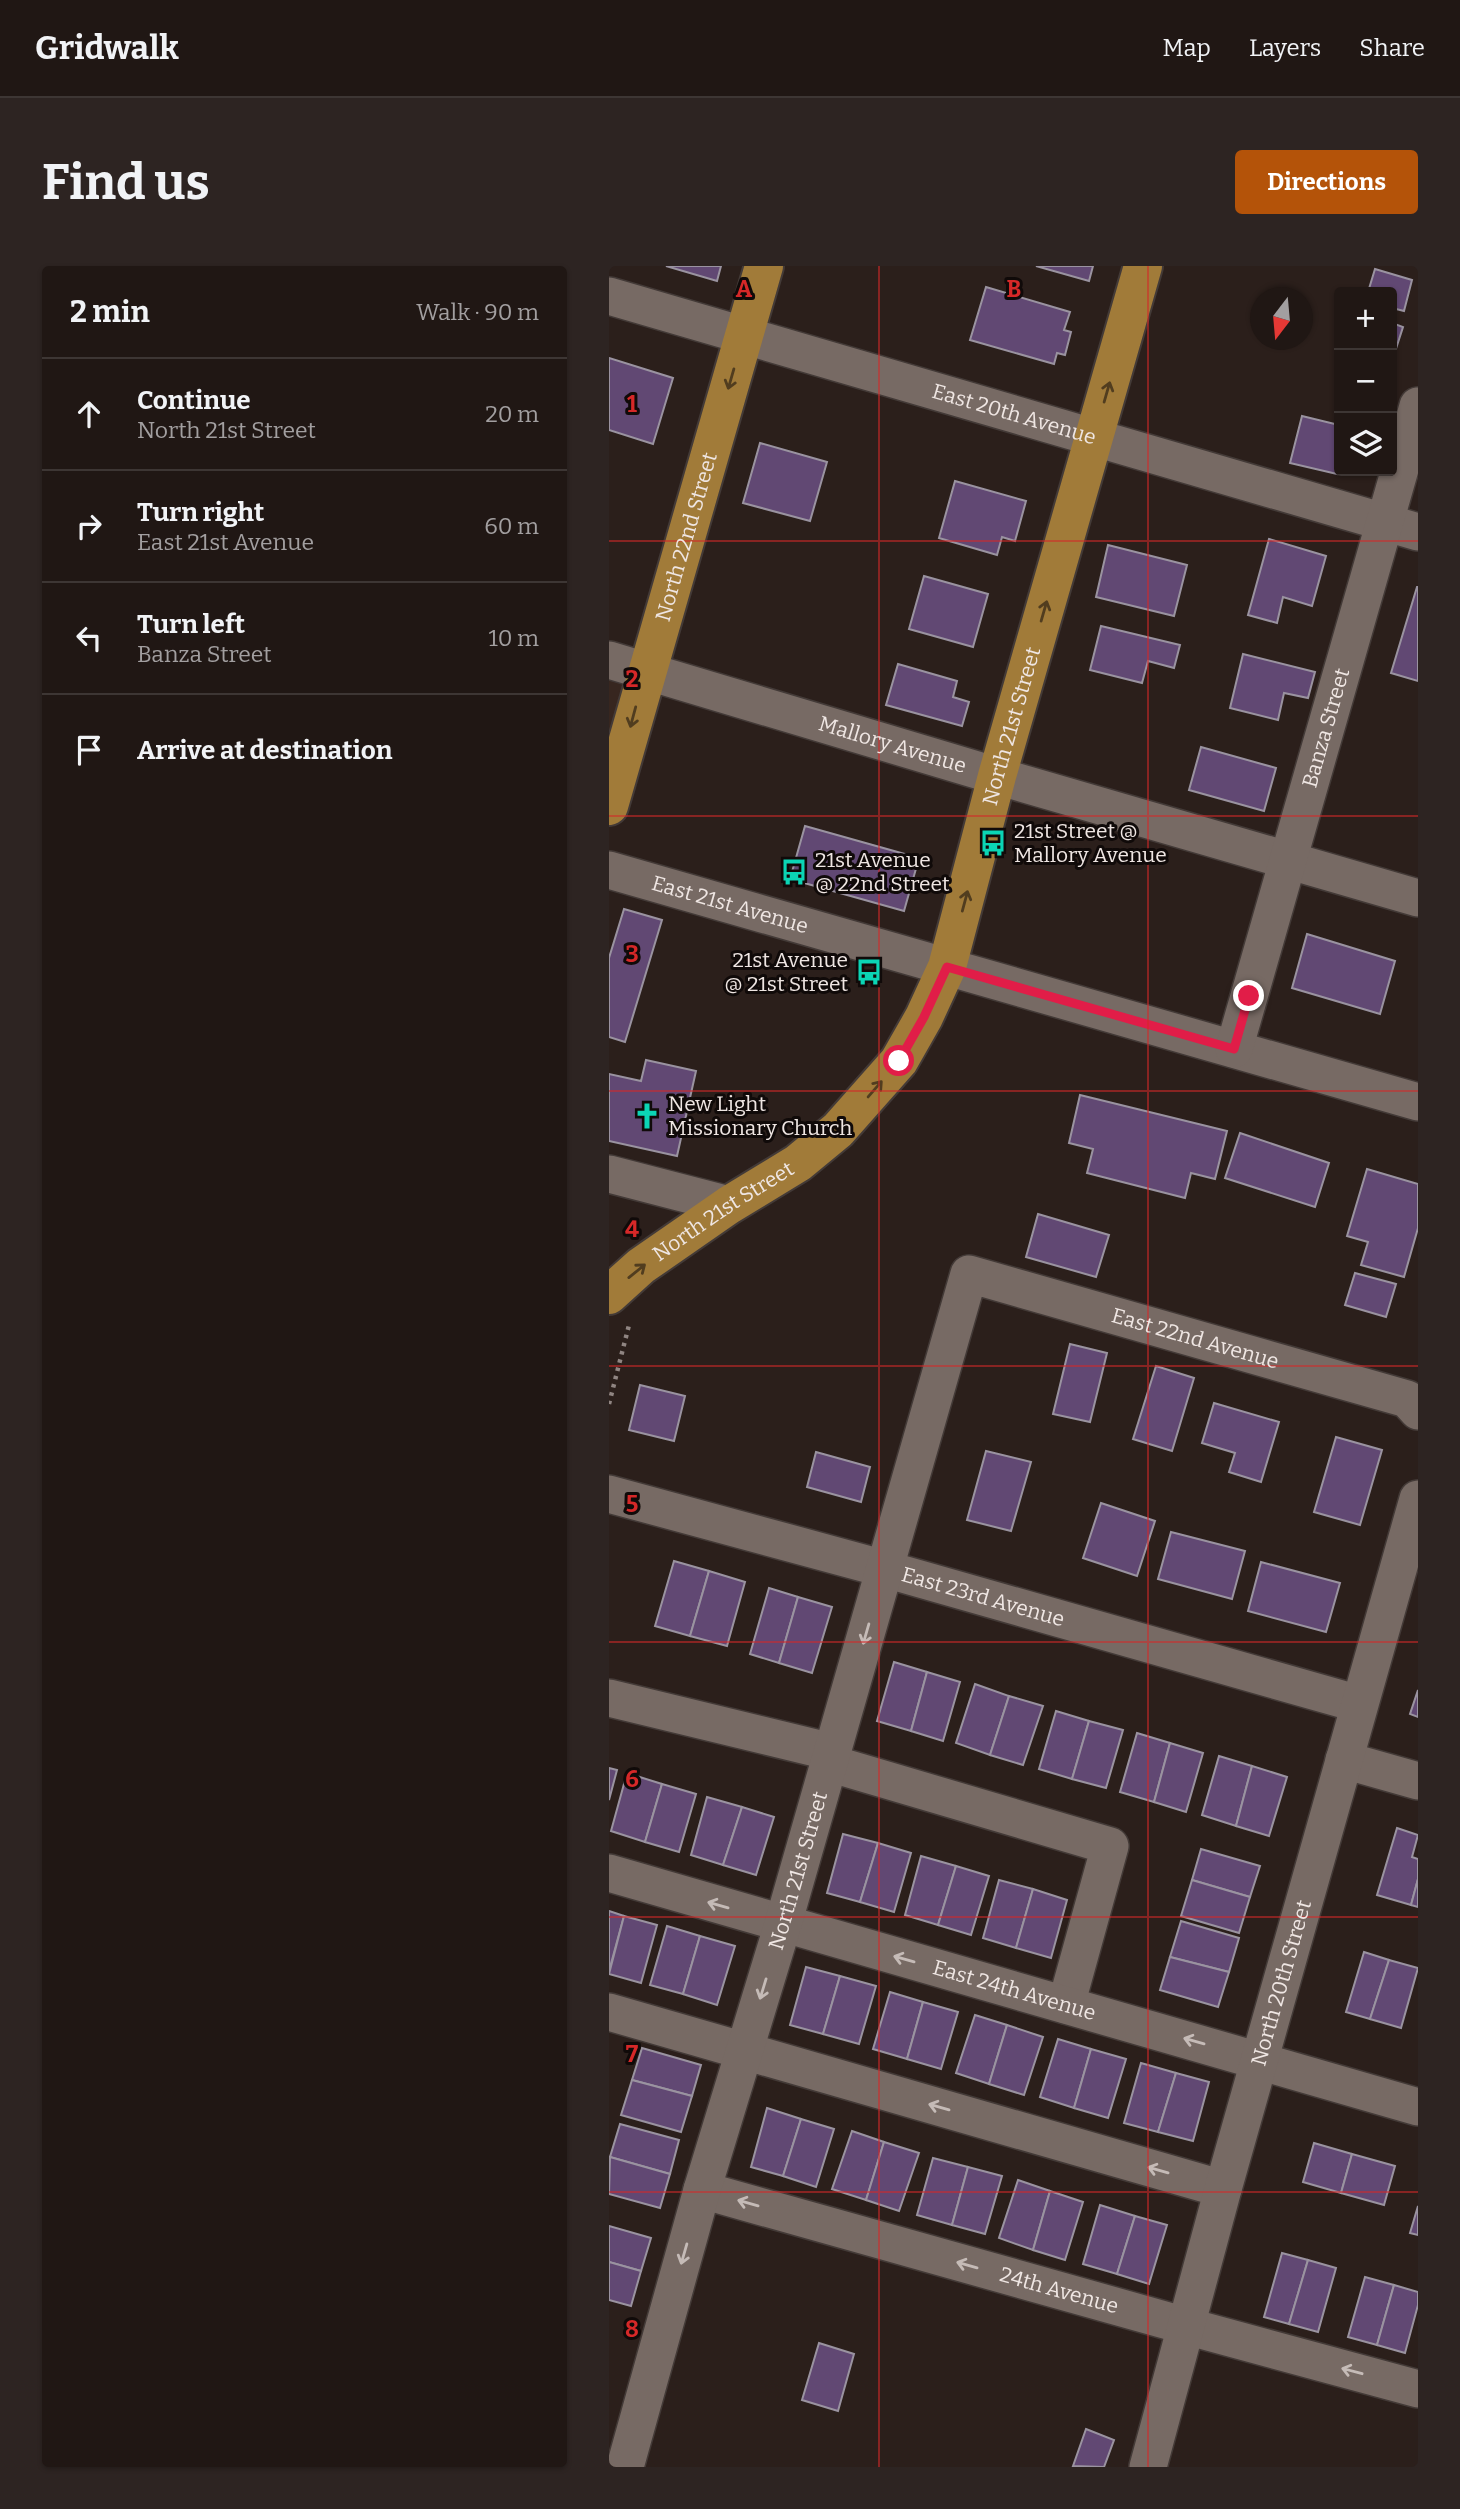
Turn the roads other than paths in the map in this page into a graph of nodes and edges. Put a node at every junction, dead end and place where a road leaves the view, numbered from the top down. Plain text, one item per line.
1 (764, 266) edge
2 (1143, 266) edge
3 (609, 296) edge
4 (744, 336) junction
5 (1418, 406) edge
6 (1094, 439) junction
7 (1401, 527) edge
8 (609, 660) edge
9 (646, 670) junction
10 (997, 776) junction
11 (609, 806) edge
12 (1289, 862) junction
13 (609, 870) edge
14 (1418, 898) edge
15 (947, 967) junction
16 (1234, 1049) junction
17 (1418, 1102) edge
18 (609, 1174) edge
19 (729, 1205) junction
20 (969, 1273) joint
21 (620, 1306) edge
22 (1418, 1411) edge
23 (609, 1494) edge
24 (1418, 1499) edge
25 (885, 1569) junction
26 (609, 1698) edge
27 (1359, 1704) junction
28 (831, 1758) junction
29 (1344, 1760) junction
30 (1418, 1781) edge
31 (609, 1873) edge
32 (783, 1924) junction
33 (1066, 2005) junction
34 (609, 2012) edge
35 (744, 2051) junction
36 (1259, 2060) junction
37 (1418, 2107) edge
38 (1223, 2189) junction
39 (702, 2190) junction
40 (1185, 2326) junction
41 (1418, 2389) edge
42 (625, 2467) edge
43 (1148, 2467) edge

1 - 4 main road, North 22nd Street
6 -> 2 main road, North 21st Street
3 - 4 street, East 20th Avenue
4 - 6 street, East 20th Avenue
4 -> 9 main road, North 22nd Street
5 - 7 street, Banza Street
6 - 7 street, East 20th Avenue
10 -> 6 main road, North 21st Street
7 - 12 street, Banza Street
8 - 9 street, Mallory Avenue
9 - 10 street, Mallory Avenue
9 -> 11 main road, North 22nd Street
10 - 12 street, Mallory Avenue
15 -> 10 main road, North 21st Street
12 - 14 street, Mallory Avenue
12 - 16 street, Banza Street
13 - 15 street, East 21st Avenue
15 - 16 street, East 21st Avenue
19 -> 15 main road, North 21st Street
16 - 17 street, East 21st Avenue
18 - 19 street
21 -> 19 main road, North 21st Street
20 - 22 street, East 22nd Avenue
20 - 25 street, North 21st Street
23 - 25 street, East 23rd Avenue
24 - 27 street, North 20th Street
25 - 27 street, East 23rd Avenue
25 -> 28 street, North 21st Street
26 - 28 street
27 - 29 street, North 20th Street
28 - 32 street, North 21st Street
28 - 33 street
29 - 30 street
29 - 36 street, North 20th Street
32 -> 31 street, East 24th Avenue
33 -> 32 street, East 24th Avenue
32 -> 35 street, North 21st Street
36 -> 33 street, East 24th Avenue
34 - 35 street
38 -> 35 street
35 - 39 street, North 21st Street
36 - 37 street, East 24th Avenue
36 - 38 street, North 20th Street
38 - 40 street, North 20th Street
40 -> 39 street, 24th Avenue
39 -> 42 street, North 21st Street
41 -> 40 street, 24th Avenue
40 - 43 street, North 20th Street

